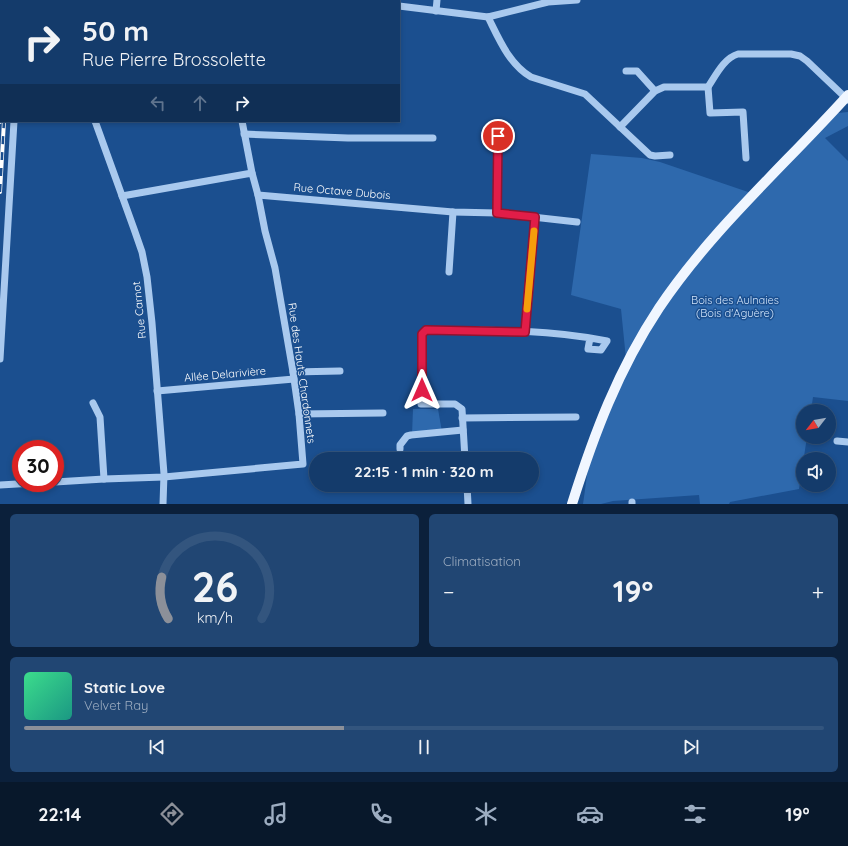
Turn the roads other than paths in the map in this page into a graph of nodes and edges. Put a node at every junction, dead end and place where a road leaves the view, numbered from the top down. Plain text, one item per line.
1 (437, 0) edge
2 (577, 0) edge
3 (400, 6) edge
4 (436, 11) junction
5 (488, 17) junction
6 (626, 72) dead end
7 (708, 87) junction
8 (655, 91) junction
9 (847, 97) edge
10 (14, 122) edge
11 (95, 122) edge
12 (242, 122) edge
13 (620, 127) junction
14 (244, 133) junction
15 (498, 136) dead end
16 (432, 138) dead end
17 (670, 155) dead end
18 (746, 158) dead end
19 (252, 173) junction
20 (258, 195) junction
21 (122, 196) junction
22 (453, 212) junction
23 (497, 213) junction
24 (535, 217) junction
25 (577, 222) dead end
26 (449, 272) dead end
27 (525, 332) junction
28 (590, 338) dead end
29 (0, 359) edge
30 (340, 371) dead end
31 (294, 376) junction
32 (157, 391) junction
33 (94, 403) dead end
34 (383, 413) dead end
35 (299, 414) junction
36 (576, 417) dead end
37 (462, 418) junction
38 (463, 430) junction
39 (837, 441) dead end
40 (848, 442) edge
41 (400, 449) dead end
42 (465, 452) edge
43 (164, 477) junction
44 (581, 477) junction
45 (104, 478) junction
46 (64, 481) edge
47 (12, 484) edge
48 (0, 485) edge
49 (467, 492) edge
50 (162, 504) edge
51 (468, 504) edge
52 (572, 504) edge
53 (577, 504) edge

1 - 4 street
2 - 5 street
3 - 4 street
4 - 5 street
5 - 13 street
6 - 8 street
7 - 8 street
7 - 9 street
7 - 18 street
8 - 13 street
9 - 44 main road
10 - 29 street
11 - 21 street, Rue Carnot
12 - 14 street
13 - 17 street
14 - 16 street
14 - 19 street
15 - 23 street
19 - 20 street
19 - 21 street
20 - 22 street, Rue Octave Dubois
20 - 31 street, Rue des Hauts Chardonnets
21 - 32 street, Rue Carnot
22 - 23 street, Rue Octave Dubois
22 - 26 street
23 - 24 street, Rue Octave Dubois
24 - 25 street, Rue Octave Dubois
24 - 27 street
27 - 28 street
27 - 37 street
30 - 31 street, Allée Delarivière
31 - 32 street, Allée Delarivière
31 - 35 street, Rue des Hauts Chardonnets
32 - 43 street, Rue Carnot
33 - 45 street
34 - 35 street
35 - 43 street, Rue des Hauts Chardonnets
36 - 37 street
37 - 38 street
38 - 41 street
38 - 42 street
39 - 40 street
43 - 45 street, Rue des Hauts Chardonnets
43 - 50 street, Rue Carnot
44 - 52 main road
44 - 53 main road
45 - 46 street, Rue des Hauts Chardonnets
47 - 48 street
49 - 51 street

